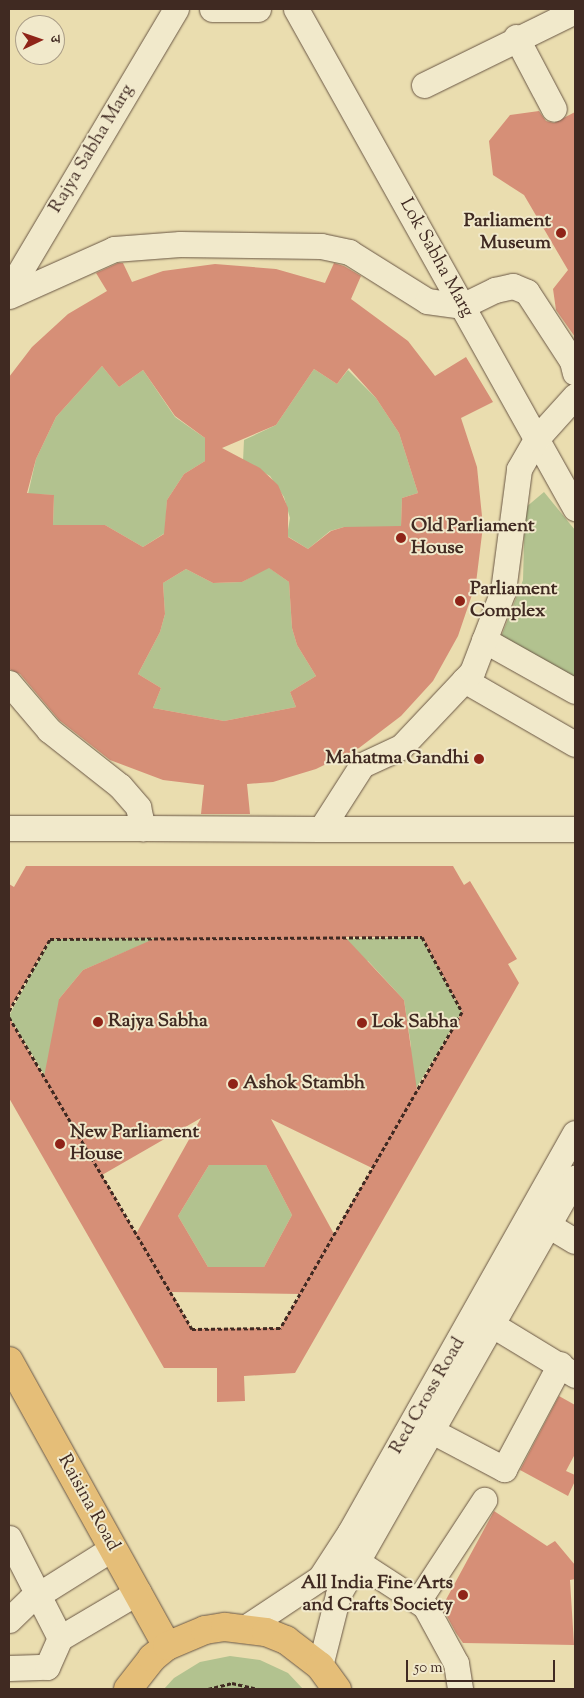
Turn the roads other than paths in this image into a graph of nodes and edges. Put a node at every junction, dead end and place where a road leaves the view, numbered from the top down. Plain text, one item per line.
1 (176, 9) edge
2 (212, 9) edge
3 (258, 9) edge
4 (296, 9) edge
5 (575, 11) edge
6 (516, 37) junction
7 (424, 85) dead end
8 (554, 109) dead end
9 (9, 290) edge
10 (9, 296) edge
11 (462, 306) junction
12 (575, 373) edge
13 (575, 396) edge
14 (536, 438) junction
15 (575, 508) edge
16 (484, 640) junction
17 (464, 680) junction
18 (9, 683) edge
19 (575, 692) edge
20 (575, 744) edge
21 (9, 828) edge
22 (143, 828) junction
23 (321, 829) junction
24 (575, 830) edge
25 (575, 1133) edge
26 (575, 1178) edge
27 (548, 1226) junction
28 (575, 1241) edge
29 (491, 1324) junction
30 (9, 1362) edge
31 (568, 1370) edge
32 (430, 1430) junction
33 (484, 1500) dead end
34 (9, 1538) edge
35 (113, 1548) junction
36 (356, 1561) junction
37 (138, 1592) junction
38 (40, 1593) junction
39 (418, 1602) junction
40 (9, 1620) edge
41 (245, 1628) junction
42 (60, 1638) junction
43 (168, 1646) junction
44 (320, 1666) junction
45 (9, 1668) edge
46 (128, 1689) edge
47 (337, 1689) edge
48 (460, 1689) edge

1 - 9 street, Rajya Sabha Marg
2 - 3 street
4 - 11 street, Lok Sabha Marg
5 - 6 street
6 - 7 street
6 - 8 street
10 - 11 street
11 - 12 street
11 - 14 street, Lok Sabha Marg
13 - 14 street
14 - 15 street, Lok Sabha Marg
14 - 16 street
16 - 17 street
16 - 19 street
17 - 20 street
17 - 23 street
18 - 22 street
21 - 22 street
22 - 23 street
23 - 24 street
25 - 41 street, Red Cross Road
26 - 27 street, Red Cross Road
27 - 28 street
27 - 29 street, Red Cross Road
29 - 31 street
29 - 32 street, Red Cross Road
30 - 35 main road, Raisina Road
31 - 32 street
32 - 36 street, Red Cross Road
33 - 39 street
34 - 38 street
35 - 37 main road, Raisina Road
35 - 38 street
36 - 39 street
36 - 44 street, Red Cross Road
37 - 42 street
37 - 43 main road, Raisina Road
38 - 40 street
38 - 42 street
39 - 48 street
41 - 43 main road
41 - 44 main road
42 - 45 street
43 - 46 main road
44 - 47 main road

